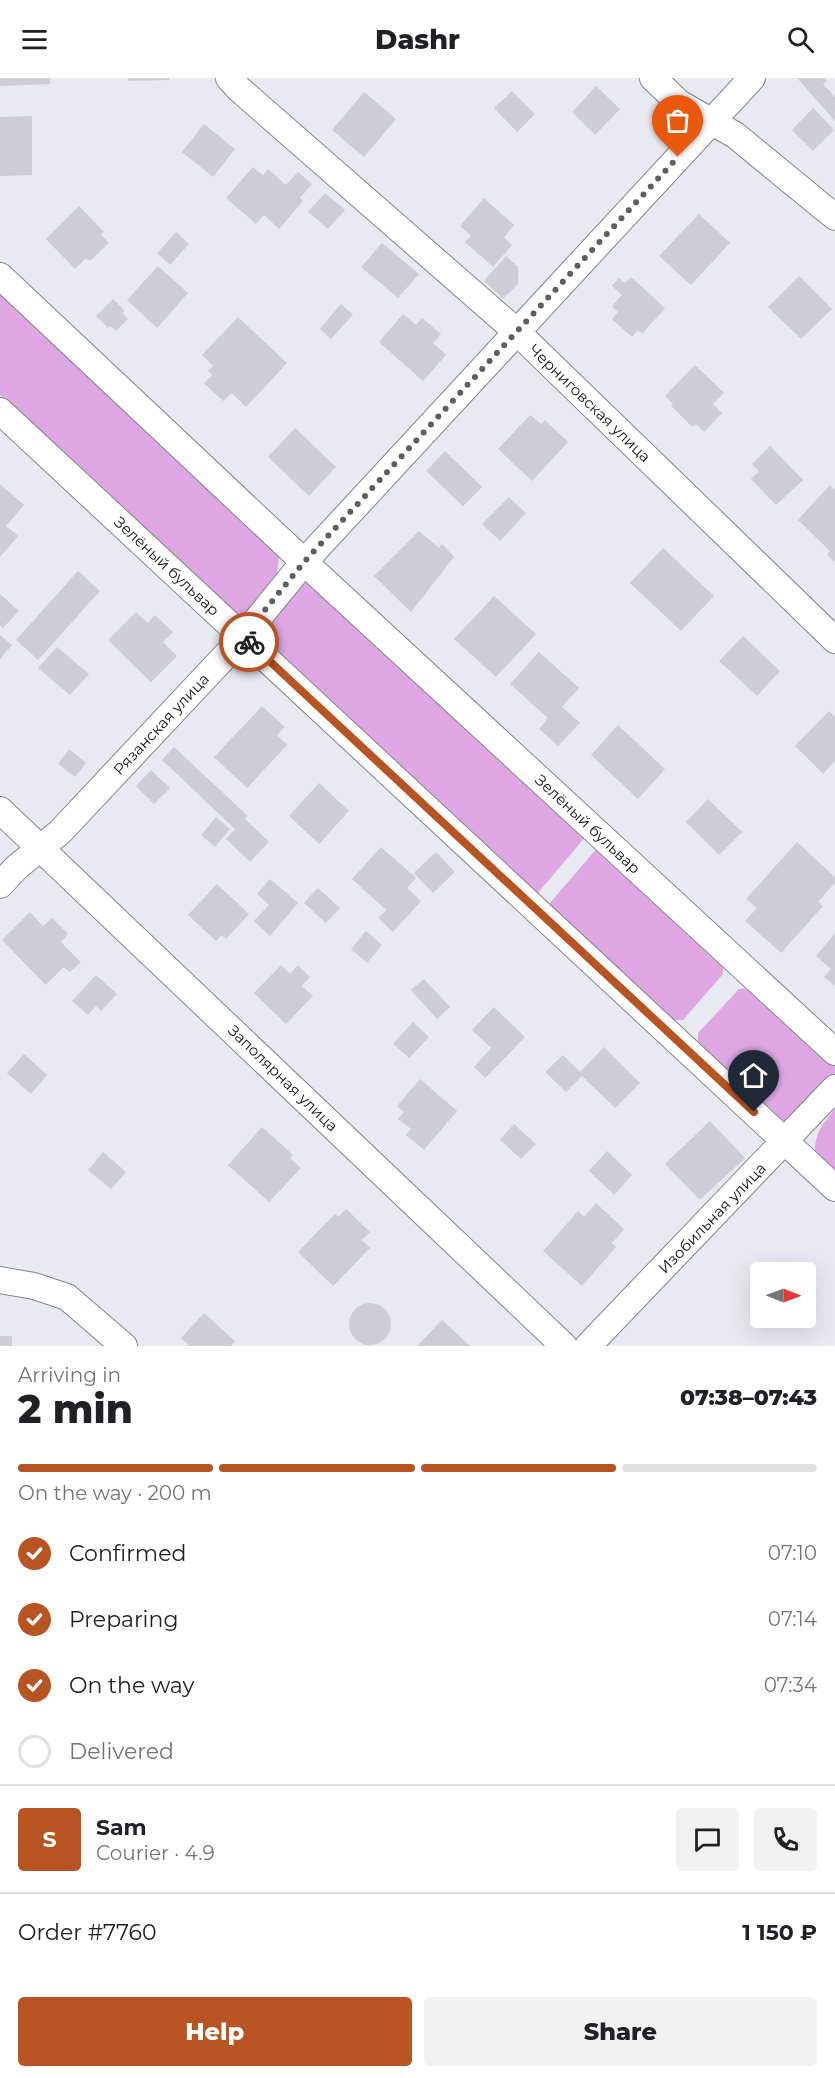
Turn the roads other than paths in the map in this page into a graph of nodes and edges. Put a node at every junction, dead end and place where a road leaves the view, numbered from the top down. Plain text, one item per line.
1 (230, 78) edge
2 (653, 78) edge
3 (752, 78) edge
4 (710, 122) junction
5 (835, 217) edge
6 (0, 276) edge
7 (517, 332) junction
8 (0, 411) edge
9 (304, 562) junction
10 (243, 637) junction
11 (835, 640) edge
12 (0, 810) edge
13 (41, 848) junction
14 (0, 885) edge
15 (835, 1052) edge
16 (835, 1088) edge
17 (786, 1141) junction
18 (835, 1188) edge
19 (0, 1280) edge
20 (124, 1346) edge
21 (564, 1346) edge
22 (588, 1346) edge

1 - 7 street, Черниговская улица
2 - 4 street
3 - 4 street, Рязанская улица
4 - 5 street
4 - 7 street, Рязанская улица
6 - 9 street, Зелёный бульвар
7 - 9 street, Рязанская улица
7 - 11 street, Черниговская улица
8 - 10 street, Зелёный бульвар
9 - 10 street, Рязанская улица
9 - 15 street, Зелёный бульвар
10 - 13 street, Рязанская улица
10 - 17 street, Зелёный бульвар
12 - 13 street, Заполярная улица
13 - 14 street, Рязанская улица
13 - 21 street, Заполярная улица
16 - 17 street, Изобильная улица
17 - 18 street, Зелёный бульвар
17 - 22 street, Изобильная улица
19 - 20 street

